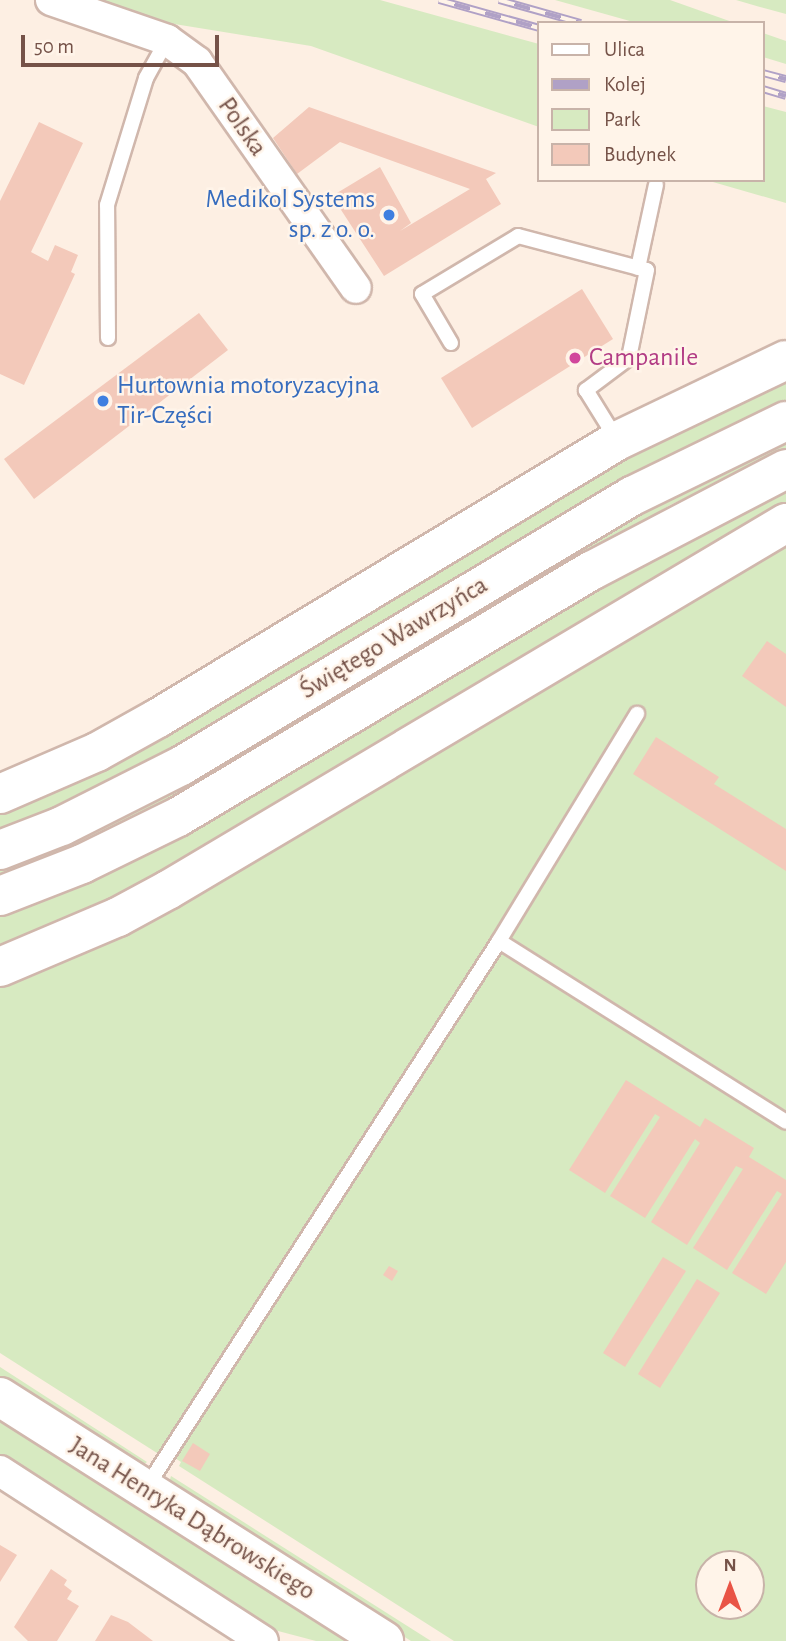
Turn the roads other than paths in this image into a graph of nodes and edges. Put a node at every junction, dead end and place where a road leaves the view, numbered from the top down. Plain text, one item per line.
1 (51, 0) edge
2 (167, 40) junction
3 (656, 185) dead end
4 (638, 268) junction
5 (356, 288) dead end
6 (108, 338) dead end
7 (451, 343) dead end
8 (786, 360) edge
9 (786, 421) edge
10 (617, 441) junction
11 (786, 469) edge
12 (786, 523) edge
13 (637, 714) dead end
14 (0, 794) edge
15 (0, 850) edge
16 (0, 896) edge
17 (499, 941) junction
18 (0, 967) edge
19 (786, 1122) edge
20 (0, 1397) edge
21 (0, 1471) edge
22 (145, 1489) junction
23 (263, 1641) edge
24 (384, 1641) edge

1 - 2 street, Polska
2 - 5 street, Polska
2 - 6 lane
3 - 4 lane
4 - 7 lane
4 - 10 lane
8 - 10 main road
9 - 15 main road, Świętego Wawrzyńca
10 - 14 main road
11 - 16 main road, Świętego Wawrzyńca
12 - 18 main road
13 - 17 lane
17 - 19 lane
17 - 22 lane
20 - 22 main road, Jana Henryka Dąbrowskiego
21 - 23 street
22 - 24 main road, Jana Henryka Dąbrowskiego

